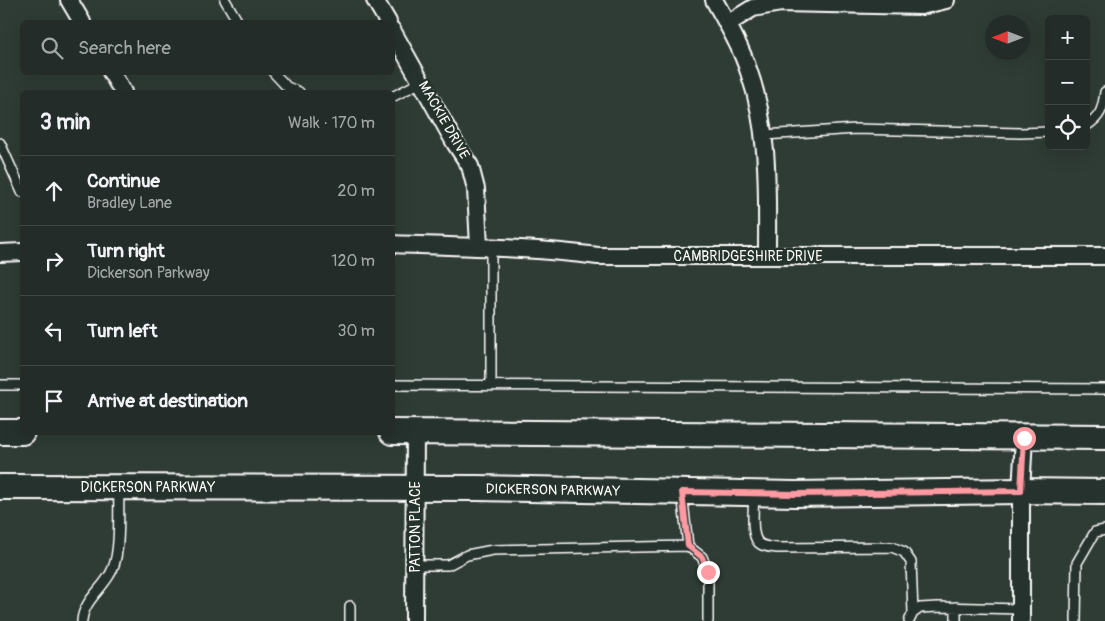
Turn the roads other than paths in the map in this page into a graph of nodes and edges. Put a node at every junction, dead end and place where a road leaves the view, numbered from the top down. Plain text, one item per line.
1 (69, 0) edge
2 (225, 0) edge
3 (374, 0) edge
4 (714, 0) edge
5 (946, 0) edge
6 (81, 20) edge
7 (237, 20) edge
8 (387, 20) edge
9 (727, 24) junction
10 (395, 35) edge
11 (113, 75) edge
12 (276, 75) edge
13 (421, 82) junction
14 (122, 90) edge
15 (294, 90) edge
16 (1105, 92) edge
17 (395, 95) edge
18 (1090, 124) edge
19 (1045, 132) edge
20 (764, 134) junction
21 (0, 143) edge
22 (20, 188) edge
23 (395, 244) edge
24 (485, 246) junction
25 (20, 252) edge
26 (0, 253) edge
27 (767, 256) junction
28 (1105, 256) edge
29 (0, 385) edge
30 (20, 385) edge
31 (395, 386) edge
32 (491, 386) junction
33 (1105, 389) edge
34 (0, 432) edge
35 (20, 432) edge
36 (404, 432) edge
37 (1105, 437) edge
38 (1024, 438) junction
39 (0, 487) edge
40 (119, 487) junction
41 (415, 488) junction
42 (1021, 491) junction
43 (682, 492) junction
44 (1105, 492) edge
45 (754, 493) junction
46 (1105, 530) edge
47 (688, 546) junction
48 (414, 565) junction
49 (350, 606) dead end
50 (956, 607) junction
51 (1021, 615) edge
52 (911, 617) edge
53 (82, 621) edge
54 (350, 621) edge
55 (414, 621) edge
56 (708, 621) edge
57 (956, 621) edge
58 (1076, 621) edge

1 - 6 street
2 - 7 lane
3 - 8 street
4 - 9 street
5 - 9 street
9 - 20 street
10 - 13 street, MACKIE DRIVE
11 - 14 street
12 - 15 lane
13 - 17 lane
13 - 24 street, MACKIE DRIVE
16 - 18 lane
19 - 20 lane
20 - 27 street
21 - 22 lane
23 - 24 street, CAMBRIDGESHIRE DRIVE
24 - 27 street, CAMBRIDGESHIRE DRIVE
24 - 32 lane
25 - 26 street
27 - 28 street, CAMBRIDGESHIRE DRIVE
29 - 30 lane
31 - 32 lane
32 - 33 lane
34 - 35 main road
36 - 38 main road
36 - 41 street, PATTON PLACE
37 - 38 main road
38 - 42 street
39 - 40 main road, DICKERSON PARKWAY
40 - 41 main road, DICKERSON PARKWAY
40 - 53 lane
41 - 43 main road, DICKERSON PARKWAY
41 - 48 street, PATTON PLACE
42 - 44 main road, DICKERSON PARKWAY
42 - 45 main road, DICKERSON PARKWAY
42 - 51 street
43 - 45 main road, DICKERSON PARKWAY
43 - 47 lane
45 - 52 lane
46 - 58 lane
47 - 48 lane
47 - 56 lane
48 - 55 street, PATTON PLACE
49 - 54 lane
50 - 51 lane
50 - 52 lane
50 - 57 lane

